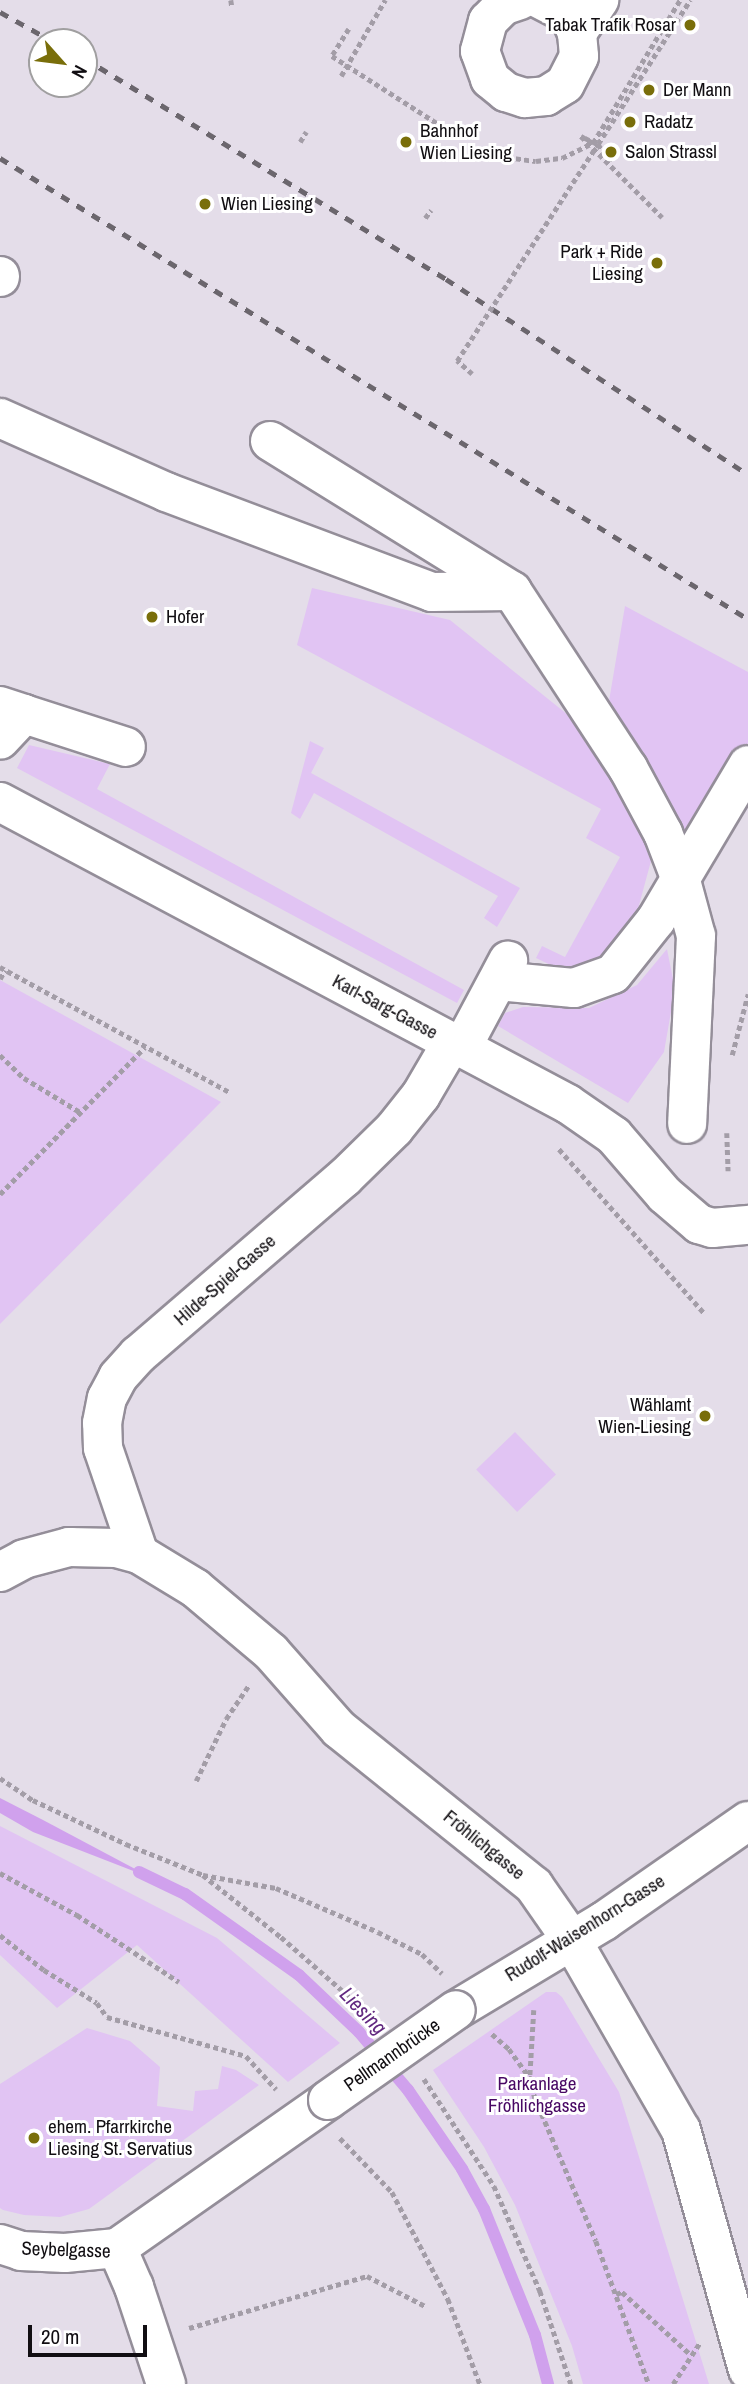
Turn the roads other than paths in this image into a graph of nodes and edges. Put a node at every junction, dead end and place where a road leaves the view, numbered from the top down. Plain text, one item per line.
1 (599, 0) edge
2 (505, 7) edge
3 (578, 33) junction
4 (0, 418) edge
5 (270, 441) dead end
6 (512, 592) junction
7 (8, 720) edge
8 (126, 747) dead end
9 (748, 765) edge
10 (0, 802) edge
11 (680, 877) junction
12 (457, 1045) junction
13 (687, 1124) dead end
14 (748, 1225) edge
15 (139, 1554) junction
16 (0, 1572) edge
17 (748, 1821) edge
18 (571, 1939) junction
19 (460, 2006) joint
20 (0, 2244) edge
21 (117, 2248) junction
22 (748, 2370) edge
23 (166, 2384) edge

1 - 3 street
2 - 3 street
2 - 3 street
4 - 6 street
5 - 6 street
6 - 11 street
7 - 8 street
9 - 11 street
10 - 12 street, Karl-Sarg-Gasse
11 - 12 street, Hilde-Spiel-Gasse
11 - 13 street
12 - 14 street, Karl-Sarg-Gasse
12 - 15 street, Hilde-Spiel-Gasse
15 - 16 street, Fröhlichgasse
15 - 18 street, Fröhlichgasse
17 - 18 street, Rudolf-Waisenhorn-Gasse
18 - 19 street, Rudolf-Waisenhorn-Gasse
18 - 22 street, Fröhlichgasse
19 - 21 street, Pellmannbrücke, bridge
20 - 21 street, Seybelgasse
21 - 23 street, Seybelgasse

